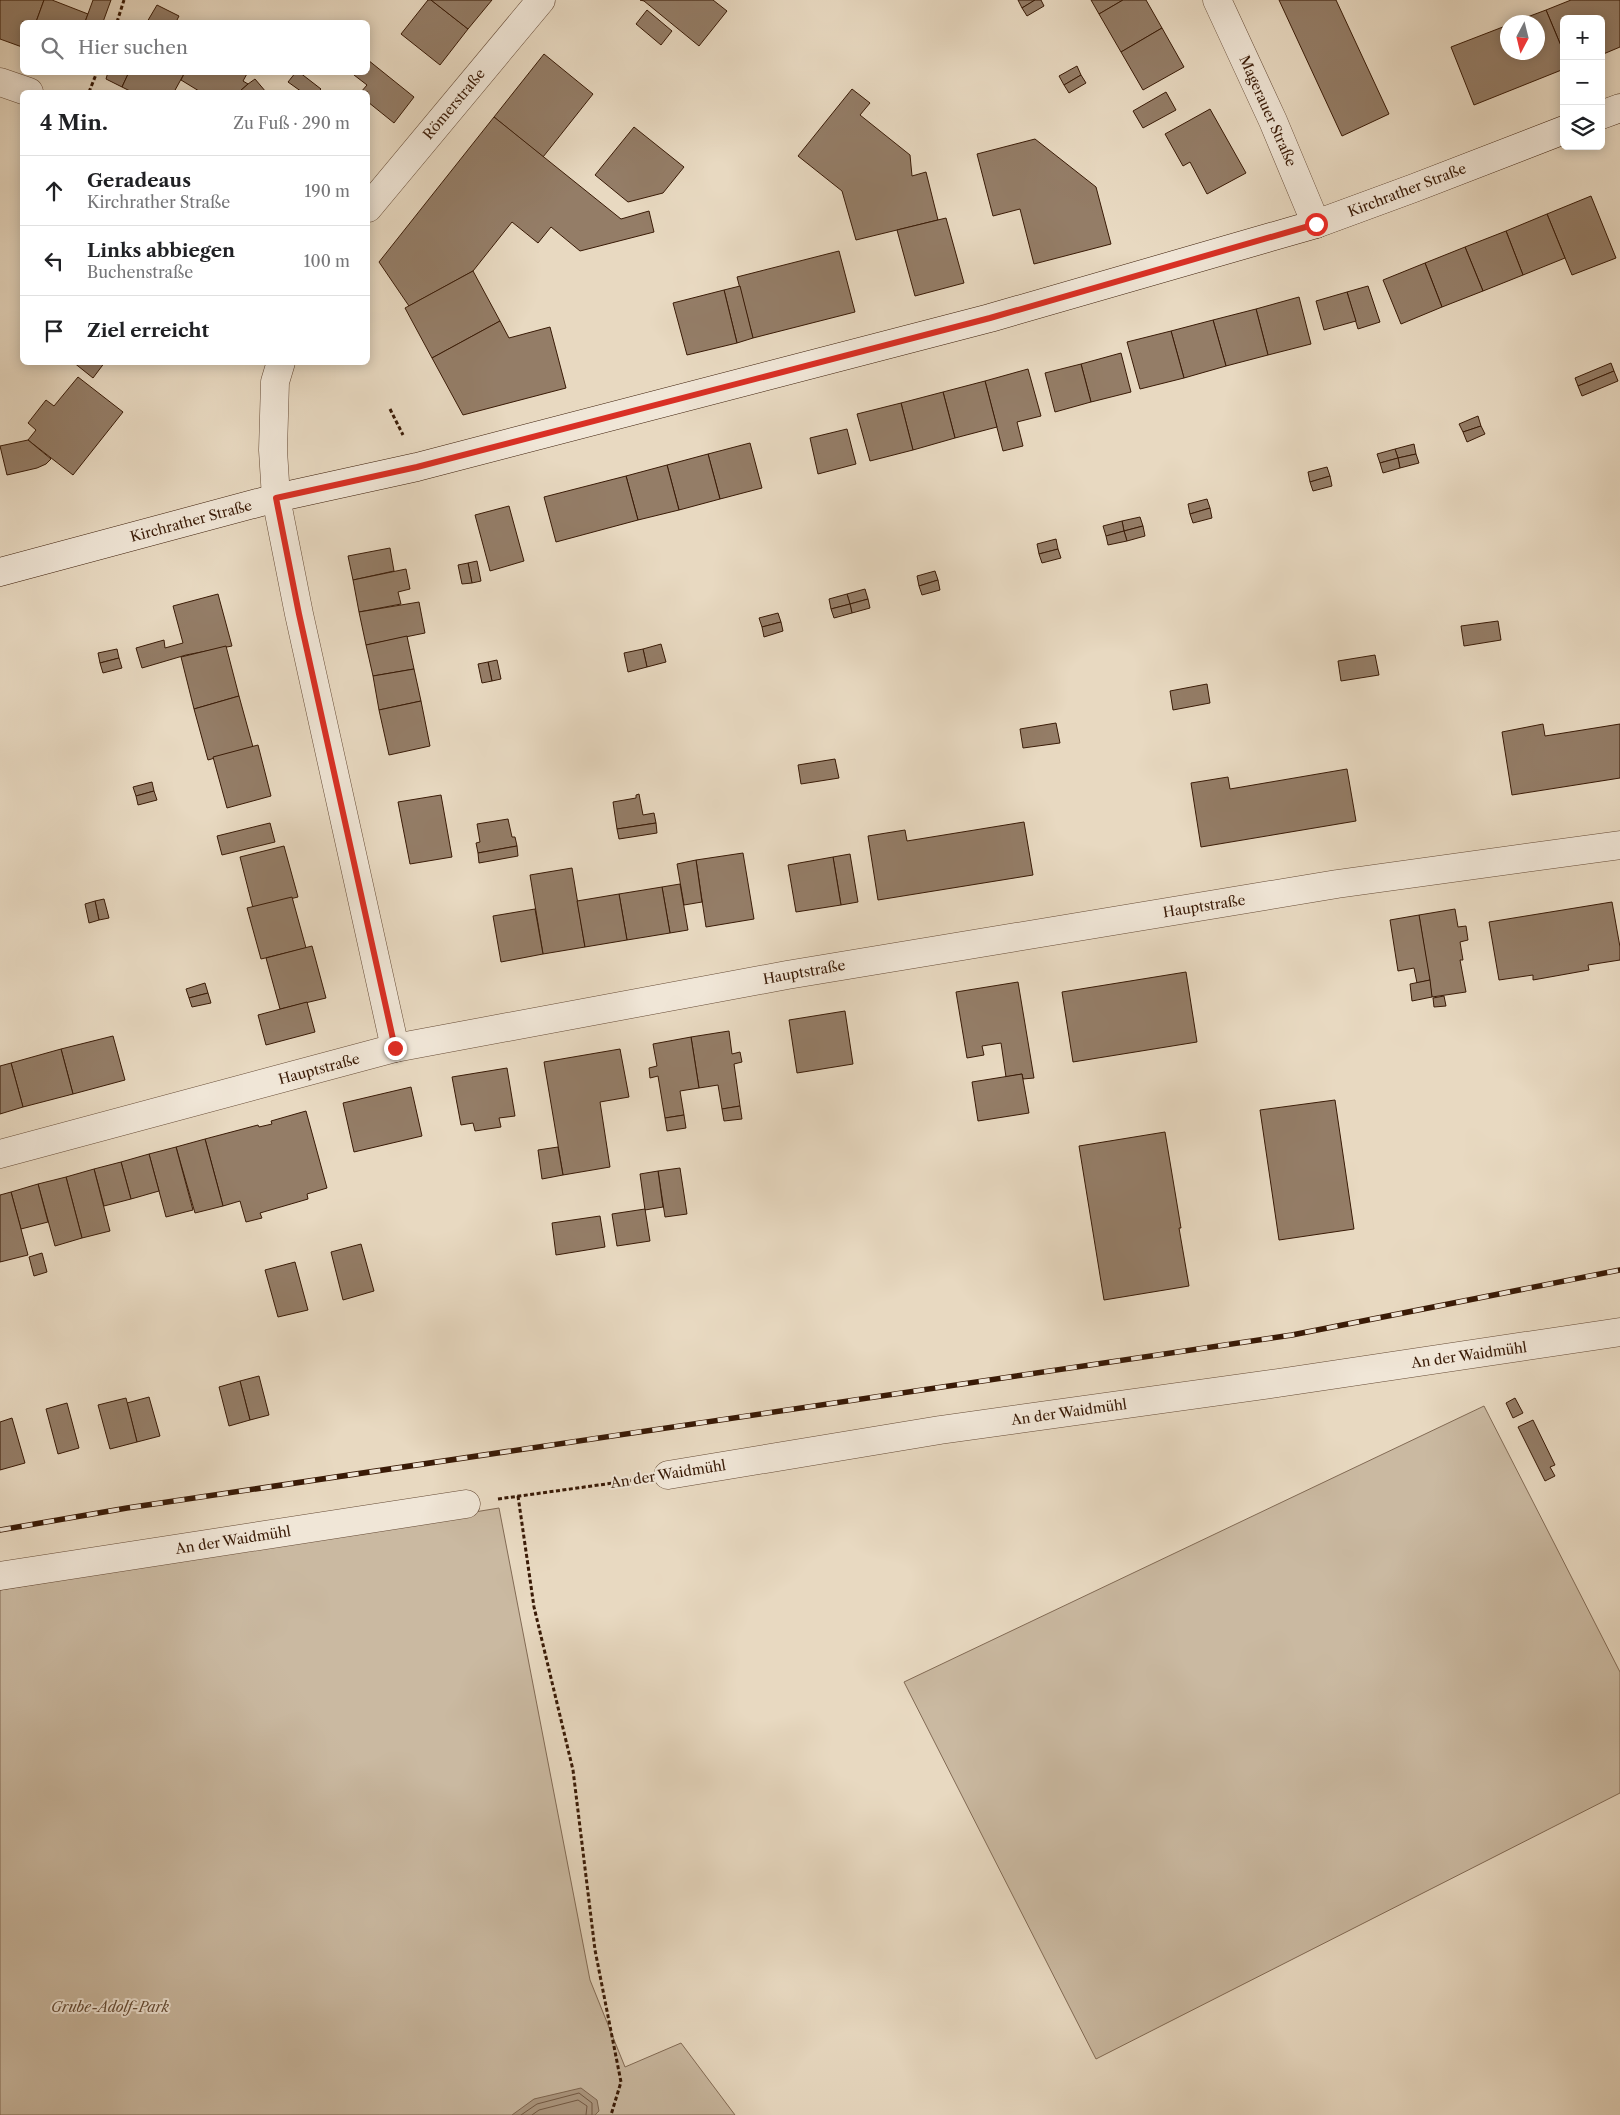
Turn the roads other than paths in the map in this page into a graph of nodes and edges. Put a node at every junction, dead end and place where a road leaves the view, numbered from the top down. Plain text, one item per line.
1 (541, 0) edge
2 (1217, 0) edge
3 (0, 82) edge
4 (23, 90) edge
5 (1620, 108) edge
6 (1605, 114) edge
7 (1560, 132) edge
8 (370, 206) edge
9 (1316, 224) junction
10 (280, 365) edge
11 (276, 498) junction
12 (0, 572) edge
13 (1620, 845) edge
14 (395, 1048) junction
15 (0, 1154) edge
16 (1620, 1332) edge
17 (668, 1475) road end
18 (466, 1504) dead end
19 (0, 1576) edge

1 - 8 street, Römerstraße
2 - 9 street, Magerauer Straße
3 - 4 street
5 - 6 street
7 - 9 street, Kirchrather Straße
9 - 11 street, Kirchrather Straße
10 - 11 street
11 - 12 street, Kirchrather Straße
11 - 14 street
13 - 14 street, Hauptstraße
14 - 15 street, Hauptstraße
16 - 17 street, An der Waidmühl
18 - 19 street, An der Waidmühl

